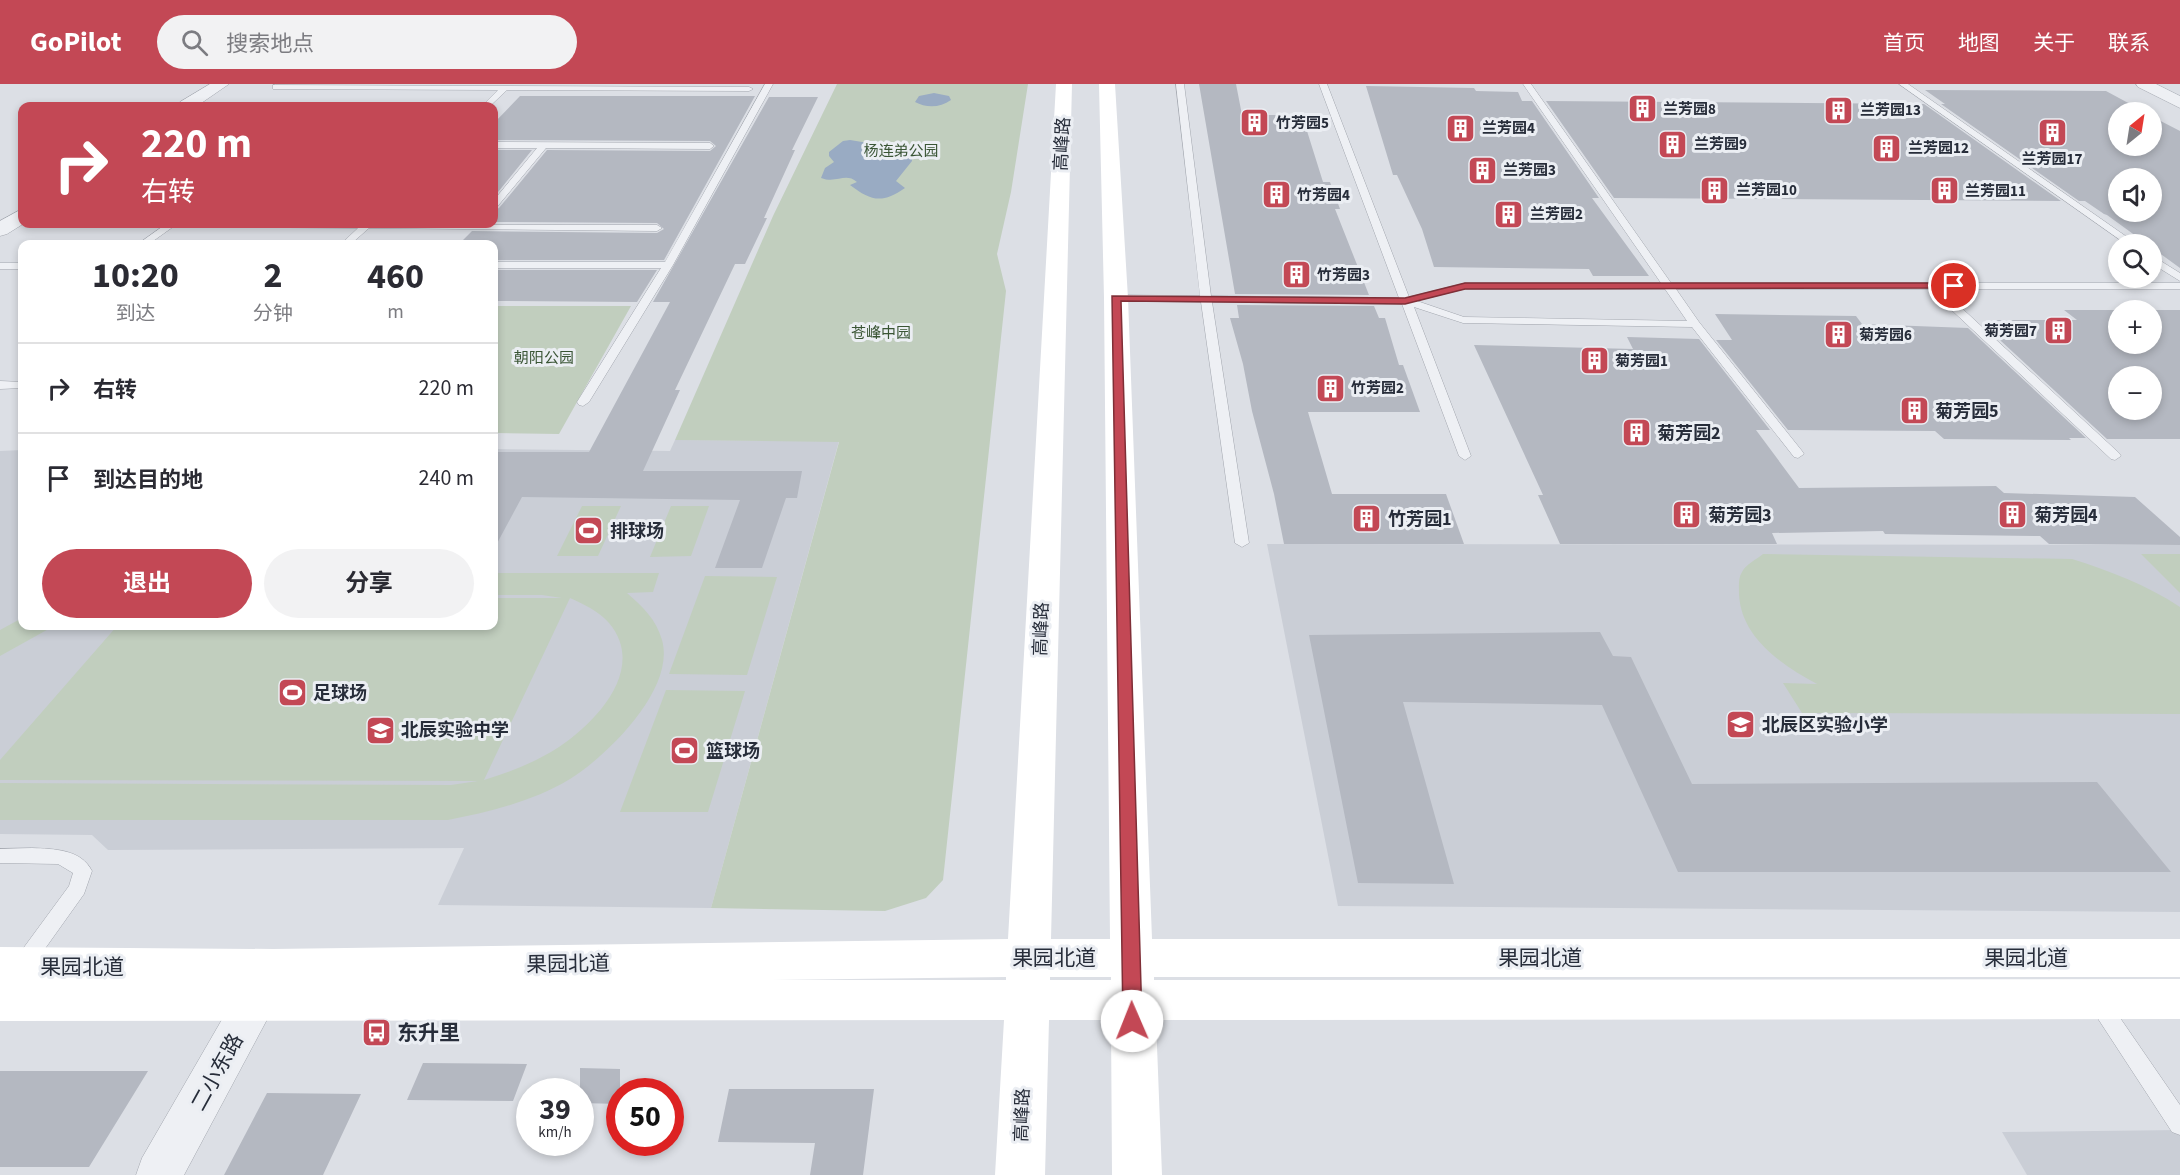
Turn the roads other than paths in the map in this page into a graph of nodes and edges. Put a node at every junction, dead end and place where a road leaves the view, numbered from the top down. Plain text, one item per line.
1 (221, 84) edge
2 (770, 84) edge
3 (1064, 84) edge
4 (1107, 84) edge
5 (1180, 84) edge
6 (1323, 84) edge
7 (1527, 84) edge
8 (1903, 84) edge
9 (2144, 84) edge
10 (444, 86) edge
11 (575, 86) edge
12 (276, 87) dead end
13 (506, 87) junction
14 (749, 89) dead end
15 (192, 102) edge
16 (490, 102) edge
17 (2180, 103) edge
18 (498, 145) edge
19 (544, 146) junction
20 (710, 146) dead end
21 (498, 200) edge
22 (18, 218) edge
23 (498, 225) edge
24 (166, 228) edge
25 (363, 228) edge
26 (657, 228) dead end
27 (0, 230) edge
28 (2118, 234) edge
29 (149, 240) edge
30 (350, 240) edge
31 (498, 265) edge
32 (668, 265) junction
33 (0, 266) edge
34 (18, 266) edge
35 (2162, 266) edge
36 (2180, 278) edge
37 (1668, 286) junction
38 (1932, 286) junction
39 (2180, 286) edge
40 (1116, 298) junction
41 (1206, 299) junction
42 (1405, 301) junction
43 (1695, 324) junction
44 (0, 385) edge
45 (18, 385) edge
46 (583, 402) dead end
47 (1798, 454) dead end
48 (1465, 456) dead end
49 (2115, 456) dead end
50 (1242, 543) dead end
51 (0, 856) edge
52 (1131, 958) junction
53 (2180, 958) edge
54 (2082, 978) junction
55 (1027, 979) junction
56 (5, 982) edge
57 (265, 984) junction
58 (2180, 999) edge
59 (1132, 1000) junction
60 (2180, 1124) edge
61 (159, 1175) edge
62 (1020, 1175) edge
63 (1137, 1175) edge

1 - 15 street
2 - 32 lane
3 - 55 main road, 高峰路
4 - 40 main road
5 - 41 lane
6 - 42 lane
7 - 37 lane
8 - 28 lane
9 - 17 street
10 - 12 lane
10 - 13 lane
11 - 13 lane
11 - 14 lane
13 - 16 lane
18 - 19 lane
19 - 20 lane
19 - 21 lane
22 - 27 street
23 - 26 lane
24 - 29 lane
25 - 30 lane
31 - 32 lane
32 - 46 lane
33 - 34 lane
35 - 36 lane
37 - 38 lane
37 - 42 lane
37 - 43 lane
38 - 39 lane
38 - 49 lane
40 - 41 lane
40 - 52 main road
41 - 42 lane
41 - 50 lane
42 - 43 lane
42 - 48 lane
43 - 47 lane
44 - 45 lane
51 - 56 lane
52 - 54 main road, 果园北道
52 - 55 main road, 果园北道
52 - 59 main road
53 - 54 main road, 果园北道
54 - 58 main road, 果园北道
54 - 59 main road, 果园北道
54 - 60 lane
55 - 57 main road, 果园北道
55 - 59 main road, 果园北道
55 - 62 main road, 高峰路
56 - 57 main road, 果园北道
57 - 61 street, 二小东路
59 - 63 main road

